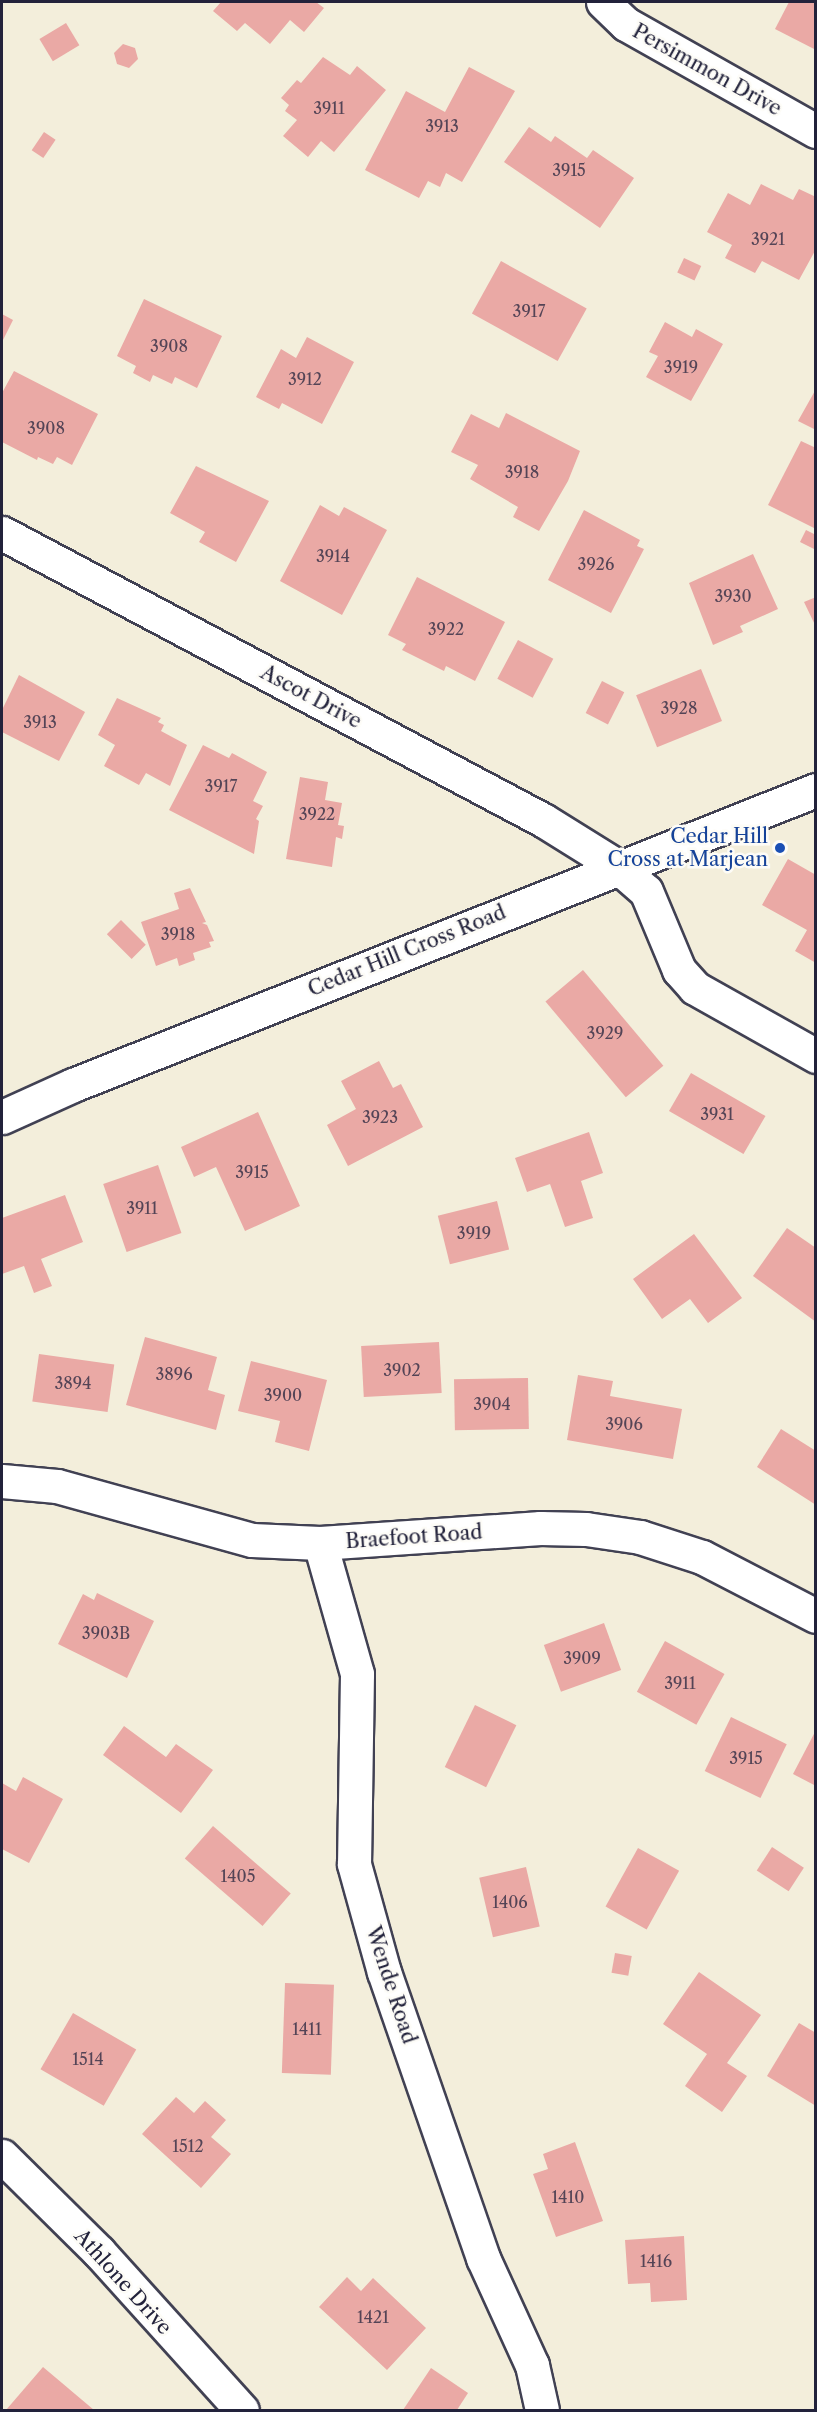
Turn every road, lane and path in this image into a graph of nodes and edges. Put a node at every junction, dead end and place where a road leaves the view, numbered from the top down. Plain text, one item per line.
1 (603, 2) edge
2 (816, 131) edge
3 (2, 533) edge
4 (816, 790) edge
5 (617, 866) junction
6 (816, 1056) edge
7 (2, 1117) edge
8 (2, 1481) edge
9 (320, 1543) junction
10 (816, 1616) edge
11 (2, 2156) edge
12 (242, 2410) edge
13 (542, 2410) edge

1 - 2 street, Persimmon Drive
3 - 5 street, Ascot Drive
4 - 5 street, Cedar Hill Cross Road
5 - 6 street, Ascot Drive
5 - 7 street, Cedar Hill Cross Road
8 - 9 street, Braefoot Road
9 - 10 street, Braefoot Road
9 - 13 street, Wende Road
11 - 12 street, Athlone Drive

